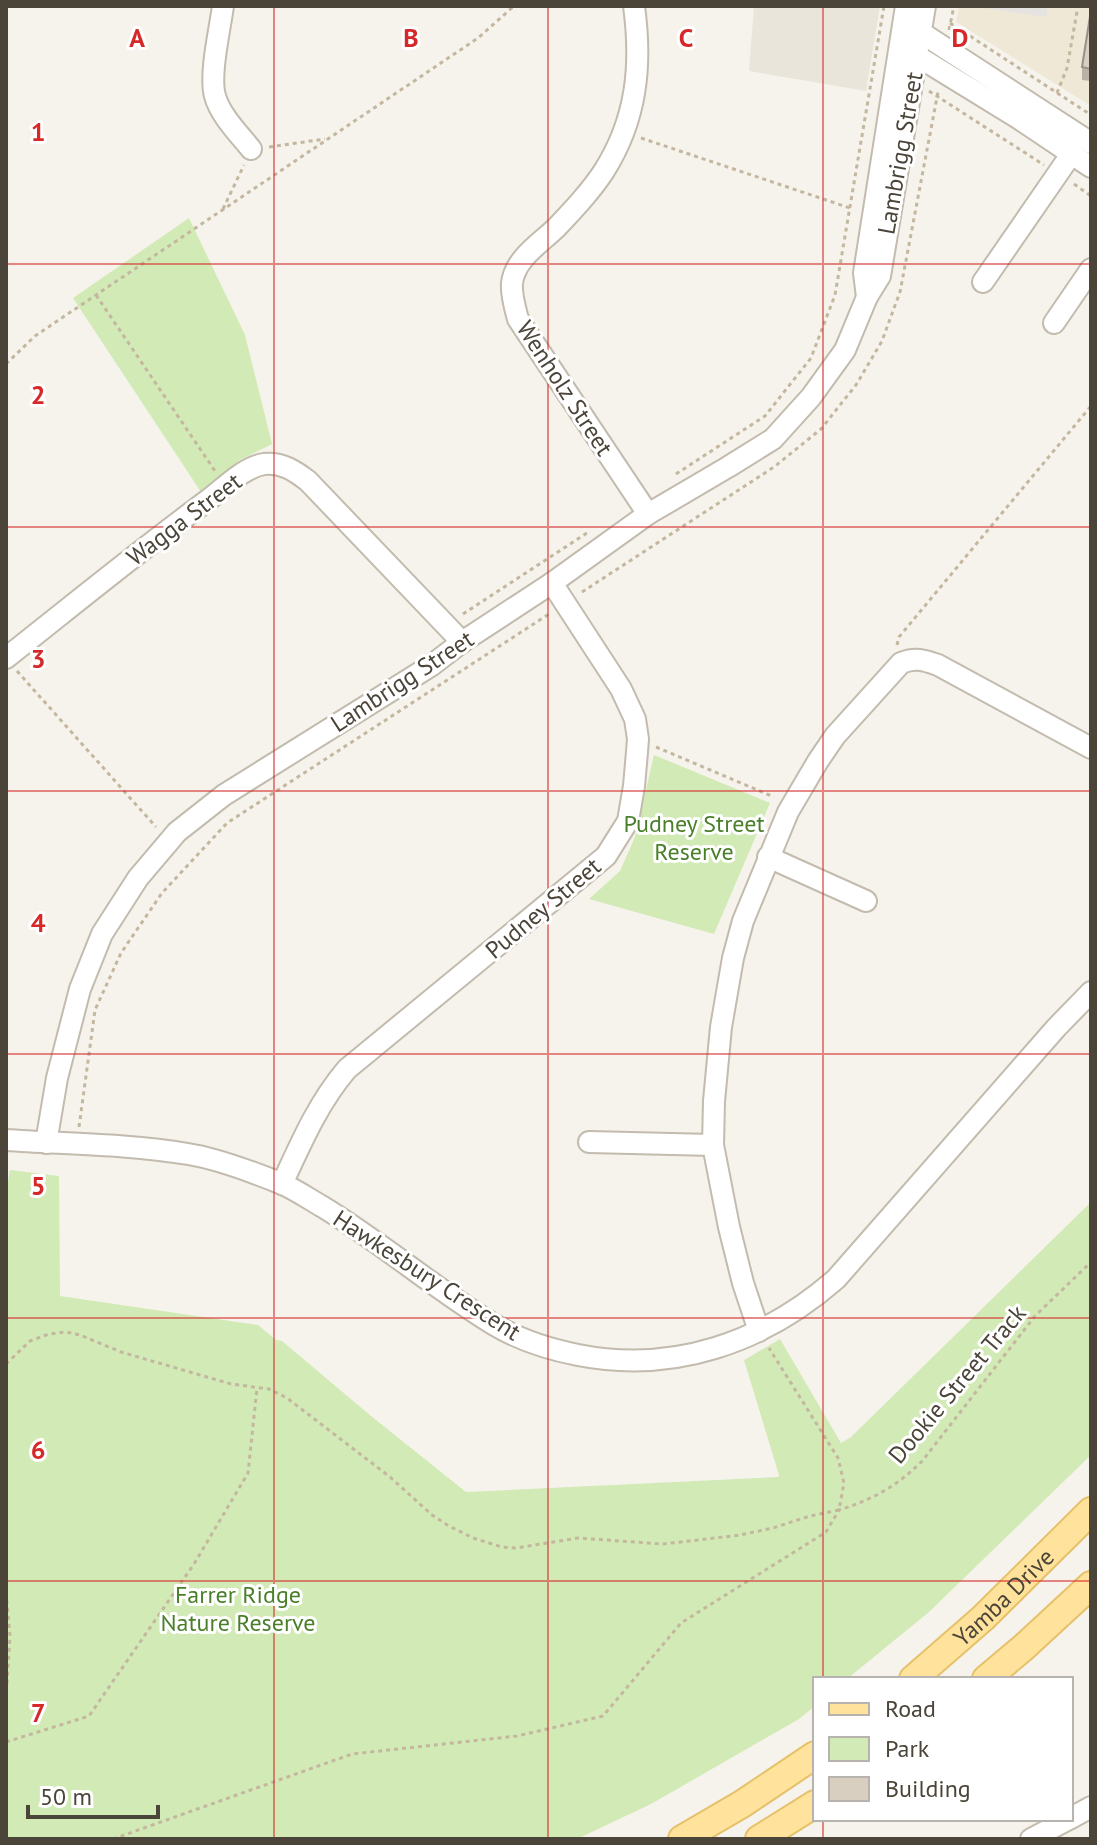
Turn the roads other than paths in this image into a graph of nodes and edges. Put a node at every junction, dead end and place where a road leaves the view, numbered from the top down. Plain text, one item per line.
1 (223, 6) edge
2 (634, 6) edge
3 (925, 6) edge
4 (910, 20) edge
5 (908, 50) junction
6 (1091, 143) edge
7 (251, 149) dead end
8 (1072, 153) junction
9 (1091, 167) edge
10 (1091, 269) edge
11 (983, 282) dead end
12 (867, 297) junction
13 (1054, 323) dead end
14 (648, 514) junction
15 (559, 578) junction
16 (462, 642) junction
17 (11, 665) edge
18 (1091, 748) edge
19 (768, 857) junction
20 (866, 901) dead end
21 (1091, 992) edge
22 (6, 1140) edge
23 (589, 1142) dead end
24 (46, 1143) junction
25 (713, 1145) junction
26 (282, 1184) junction
27 (759, 1331) junction
28 (1091, 1511) edge
29 (1091, 1585) edge
30 (915, 1677) edge
31 (988, 1677) edge
32 (813, 1756) edge
33 (813, 1805) edge
34 (1091, 1807) edge
35 (1073, 1816) edge
36 (1064, 1821) edge
37 (682, 1839) edge
38 (759, 1839) edge
39 (1031, 1839) edge

1 - 7 street
2 - 14 street, Wenholz Street
3 - 4 street, Lambrigg Street
4 - 5 street, Lambrigg Street
4 - 6 street
5 - 8 street
5 - 12 street, Lambrigg Street
5 - 12 street, Lambrigg Street
8 - 9 street
8 - 11 street
10 - 13 street
12 - 14 street, Lambrigg Street
14 - 15 street, Lambrigg Street
15 - 16 street, Lambrigg Street
15 - 26 street, Pudney Street
16 - 17 street, Wagga Street
16 - 24 street, Lambrigg Street
18 - 19 street
19 - 20 street
19 - 25 street
21 - 27 street, Hawkesbury Crescent
22 - 24 street, Hawkesbury Crescent
23 - 25 street
24 - 26 street, Hawkesbury Crescent
25 - 27 street
26 - 27 street, Hawkesbury Crescent
28 - 30 main road, Yamba Drive
29 - 31 main road, Yamba Drive
32 - 37 main road
33 - 38 main road
34 - 35 street
36 - 39 street

